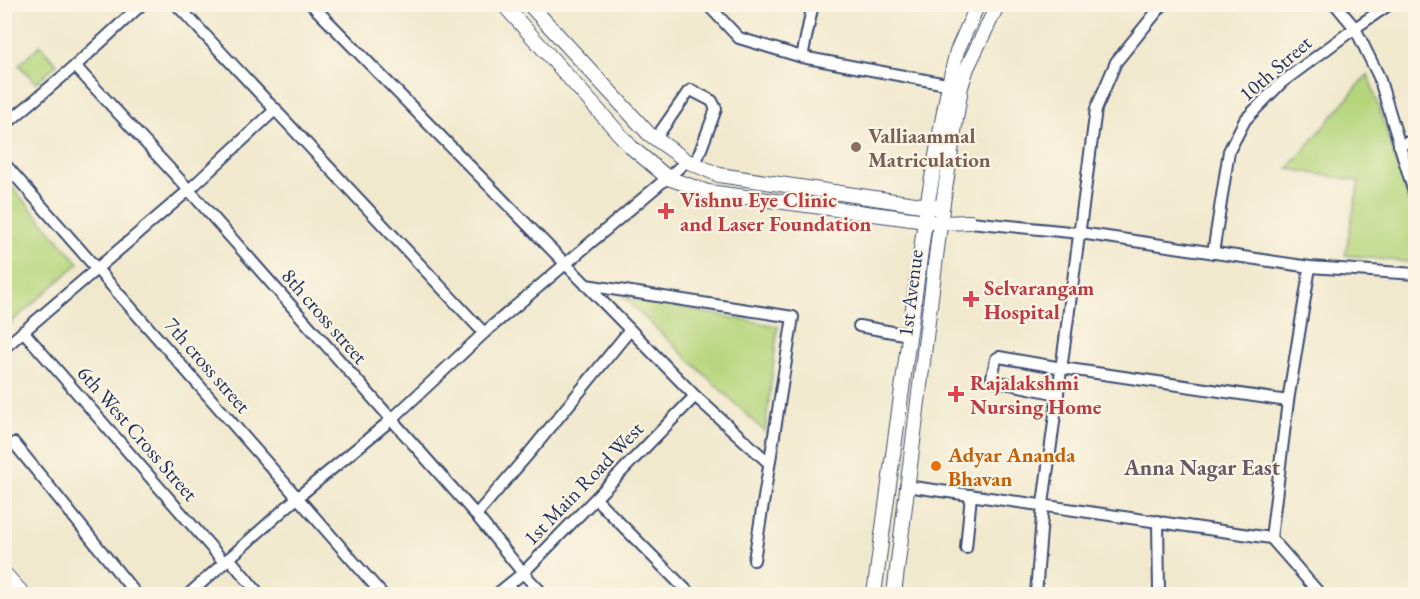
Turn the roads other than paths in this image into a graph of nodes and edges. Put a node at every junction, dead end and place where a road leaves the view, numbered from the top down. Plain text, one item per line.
1 (142, 4) edge
2 (176, 4) edge
3 (311, 4) edge
4 (503, 4) edge
5 (529, 4) edge
6 (707, 4) edge
7 (813, 4) edge
8 (978, 4) edge
9 (998, 4) edge
10 (1163, 4) edge
11 (1335, 4) edge
12 (1390, 4) edge
13 (1355, 28) junction
14 (802, 57) junction
15 (75, 66) junction
16 (955, 86) junction
17 (276, 110) junction
18 (4, 126) edge
19 (656, 138) junction
20 (1416, 140) edge
21 (1399, 145) junction
22 (4, 163) edge
23 (691, 163) junction
24 (668, 178) junction
25 (189, 190) junction
26 (1416, 199) edge
27 (927, 206) junction
28 (942, 209) junction
29 (925, 221) junction
30 (970, 222) junction
31 (940, 223) junction
32 (1080, 233) junction
33 (1213, 253) junction
34 (566, 264) junction
35 (1310, 267) junction
36 (98, 269) junction
37 (1416, 274) edge
38 (586, 285) junction
39 (860, 326) dead end
40 (630, 330) junction
41 (23, 331) junction
42 (484, 333) junction
43 (909, 335) junction
44 (4, 348) edge
45 (1062, 368) junction
46 (1058, 394) junction
47 (695, 396) junction
48 (1288, 401) junction
49 (391, 420) junction
50 (14, 443) dead end
51 (769, 463) junction
52 (906, 486) junction
53 (971, 495) junction
54 (298, 497) junction
55 (596, 499) junction
56 (1042, 504) junction
57 (476, 515) junction
58 (1158, 521) junction
59 (1271, 538) junction
60 (966, 548) dead end
61 (227, 560) junction
62 (754, 560) dead end
63 (4, 573) edge
64 (523, 573) junction
65 (22, 594) edge
66 (136, 594) edge
67 (189, 594) edge
68 (259, 594) edge
69 (382, 594) edge
70 (497, 594) edge
71 (543, 594) edge
72 (690, 594) edge
73 (874, 594) edge
74 (894, 594) edge
75 (1036, 594) edge
76 (1161, 594) edge
77 (1320, 594) edge

1 - 15 street
2 - 17 street
3 - 34 street
4 - 24 main road
5 - 19 main road
6 - 14 street
7 - 14 street
8 - 16 main road, 1st Avenue
9 - 16 main road, 1st Avenue
10 - 32 street
11 - 13 street
12 - 13 street, 10th Street
13 - 21 street
13 - 33 street, 10th Street
14 - 16 street
15 - 18 street
15 - 25 street, 8th cross street
16 - 27 main road, 1st Avenue
16 - 28 main road, 1st Avenue
17 - 25 street
17 - 42 street
19 - 23 main road
19 - 23 street
20 - 21 street
21 - 26 street
22 - 36 street, 7th cross street
23 - 24 street
23 - 27 main road
24 - 29 main road
24 - 34 street
25 - 36 street
25 - 49 street, 8th cross street
27 - 28 main road
27 - 29 main road, 1st Avenue
28 - 30 main road
28 - 31 main road, 1st Avenue
29 - 31 main road
29 - 43 main road, 1st Avenue
30 - 31 main road
30 - 32 street
31 - 52 main road, 1st Avenue
32 - 33 street
32 - 45 street
33 - 35 street
34 - 38 street
34 - 42 street
35 - 37 street
35 - 48 street
36 - 41 street
36 - 54 street, 7th cross street
38 - 40 street
38 - 51 street
39 - 43 street
40 - 47 street
40 - 57 street
41 - 44 street
41 - 61 street, 6th West Cross Street
42 - 49 street
43 - 73 main road, 1st Avenue
45 - 46 street
45 - 46 street
45 - 48 street
46 - 56 street
47 - 51 street
47 - 55 street, 1st Main Road West
48 - 59 street
49 - 54 street
49 - 57 street, 8th cross street
50 - 66 street
51 - 62 street
52 - 53 street
52 - 74 main road, 1st Avenue
53 - 56 street
53 - 60 street
54 - 61 street
54 - 69 street, 7th cross street
55 - 64 street, 1st Main Road West
55 - 72 street
56 - 58 street
56 - 75 street
57 - 64 street, 8th cross street
58 - 59 street
58 - 76 street
59 - 77 street
61 - 67 street
61 - 68 street, 6th West Cross Street
63 - 65 main road
64 - 70 street, 1st Main Road West
64 - 71 street, 8th cross street

